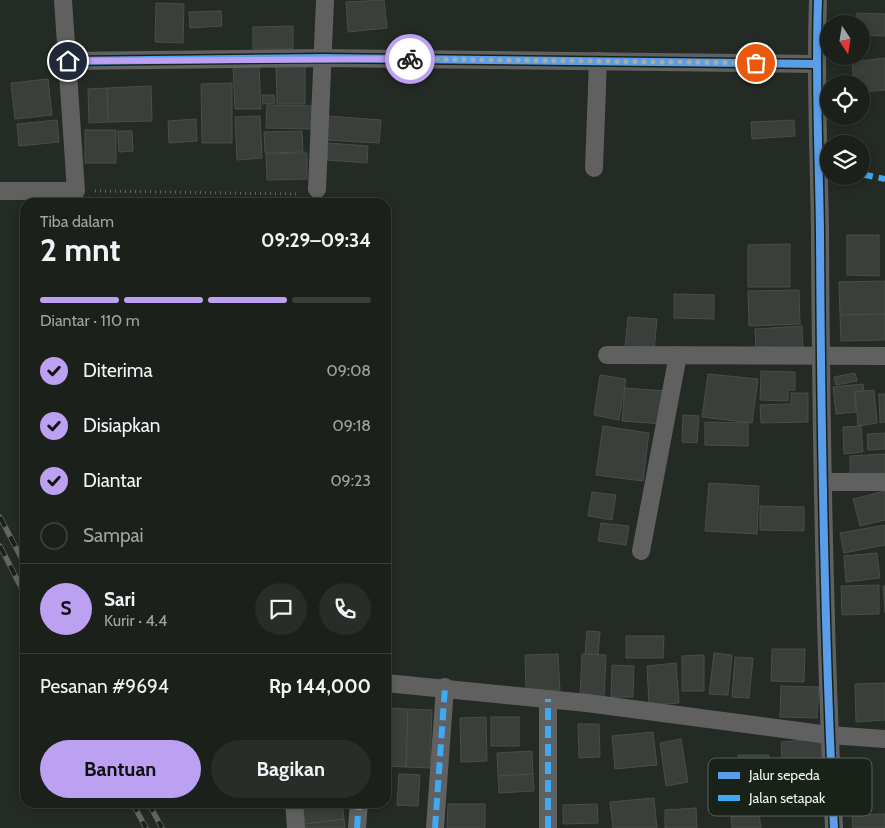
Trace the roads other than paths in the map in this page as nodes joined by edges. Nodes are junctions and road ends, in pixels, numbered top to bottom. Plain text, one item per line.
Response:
1 (63, 0) edge
2 (325, 0) edge
3 (818, 0) edge
4 (324, 58) junction
5 (68, 61) junction
6 (598, 61) junction
7 (816, 64) junction
8 (594, 168) dead end
9 (317, 189) road end
10 (0, 191) edge
11 (607, 355) dead end
12 (678, 355) junction
13 (820, 356) junction
14 (885, 356) edge
15 (824, 482) junction
16 (885, 482) edge
17 (641, 552) dead end
18 (391, 682) edge
19 (445, 687) junction
20 (548, 699) junction
21 (830, 735) junction
22 (885, 739) edge
23 (831, 758) edge
24 (294, 808) edge
25 (359, 808) edge
26 (296, 828) edge
27 (357, 828) edge
28 (435, 828) edge
29 (548, 828) edge

1 - 5 street
2 - 4 street
3 - 7 street
4 - 5 street
4 - 6 street
4 - 9 street
5 - 10 street
6 - 7 street
6 - 8 street
7 - 13 street
11 - 12 street
12 - 13 street
12 - 17 street
13 - 14 street
13 - 15 street
15 - 16 street
15 - 21 street
18 - 19 street
19 - 20 street
19 - 28 street
20 - 21 street
20 - 29 street
21 - 22 street
21 - 23 street
24 - 26 street
25 - 27 street

